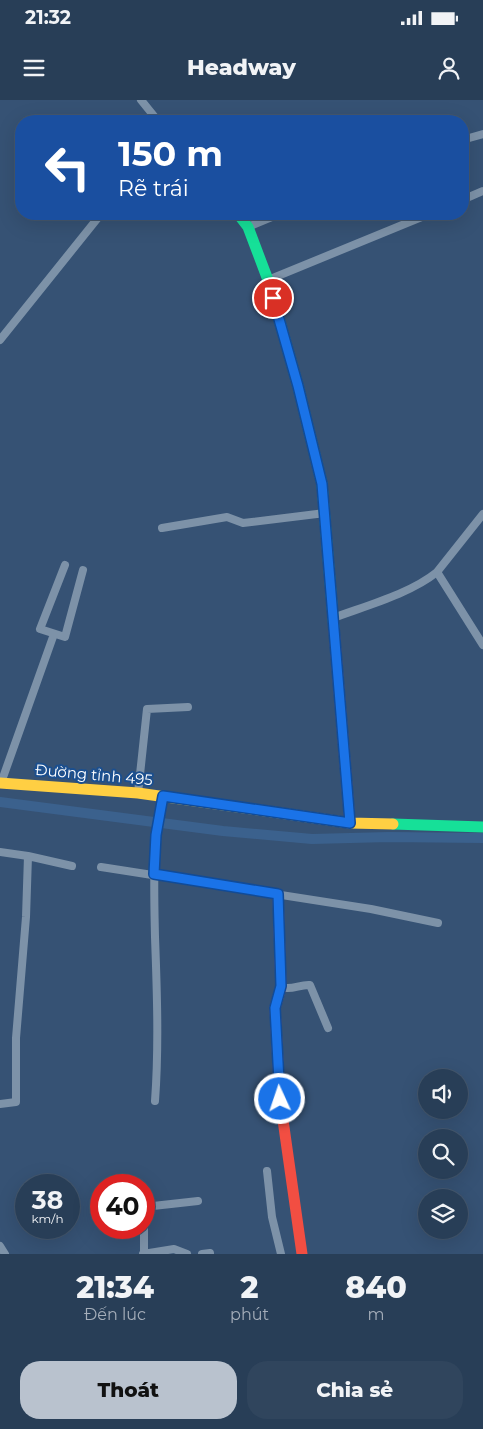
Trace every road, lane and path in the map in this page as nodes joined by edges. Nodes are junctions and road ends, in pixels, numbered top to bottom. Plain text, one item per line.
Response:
1 (141, 100) edge
2 (153, 115) edge
3 (483, 134) edge
4 (469, 138) edge
5 (483, 192) edge
6 (469, 197) edge
7 (96, 220) edge
8 (243, 220) edge
9 (265, 220) edge
10 (415, 220) edge
11 (248, 227) junction
12 (268, 280) junction
13 (0, 340) edge
14 (325, 513) junction
15 (483, 514) edge
16 (162, 528) dead end
17 (65, 565) dead end
18 (83, 570) dead end
19 (437, 572) junction
20 (333, 618) junction
21 (54, 634) junction
22 (483, 645) edge
23 (188, 708) dead end
24 (0, 783) edge
25 (138, 793) junction
26 (163, 796) junction
27 (350, 823) junction
28 (483, 827) edge
29 (0, 852) edge
30 (28, 856) junction
31 (72, 866) dead end
32 (101, 867) dead end
33 (154, 874) junction
34 (278, 894) junction
35 (438, 923) dead end
36 (281, 986) junction
37 (328, 1028) dead end
38 (155, 1101) dead end
39 (0, 1104) edge
40 (267, 1171) dead end
41 (198, 1201) dead end
42 (155, 1206) edge
43 (144, 1239) edge
44 (0, 1246) edge
45 (5, 1254) edge
46 (144, 1254) edge
47 (187, 1254) edge
48 (281, 1254) edge
49 (302, 1254) edge

1 - 2 street
3 - 4 street
5 - 6 street
7 - 13 street
8 - 11 street
9 - 11 street
10 - 12 street
11 - 12 street
12 - 14 street
14 - 16 street
14 - 20 street
15 - 19 street
17 - 21 street
18 - 21 street
19 - 20 street
19 - 22 street
20 - 27 street
21 - 24 street
23 - 25 street
24 - 25 street, Đường tỉnh 495
25 - 26 street, Đường tỉnh 495
26 - 27 street, Đường tỉnh 495
26 - 33 street
27 - 28 street, Đường tỉnh 495
29 - 30 street
30 - 31 street
30 - 39 street
32 - 33 street
33 - 34 street
33 - 38 street
34 - 35 street
34 - 36 street
36 - 37 street
36 - 49 street
40 - 48 street
41 - 42 street
43 - 46 street
44 - 45 street
46 - 47 street

